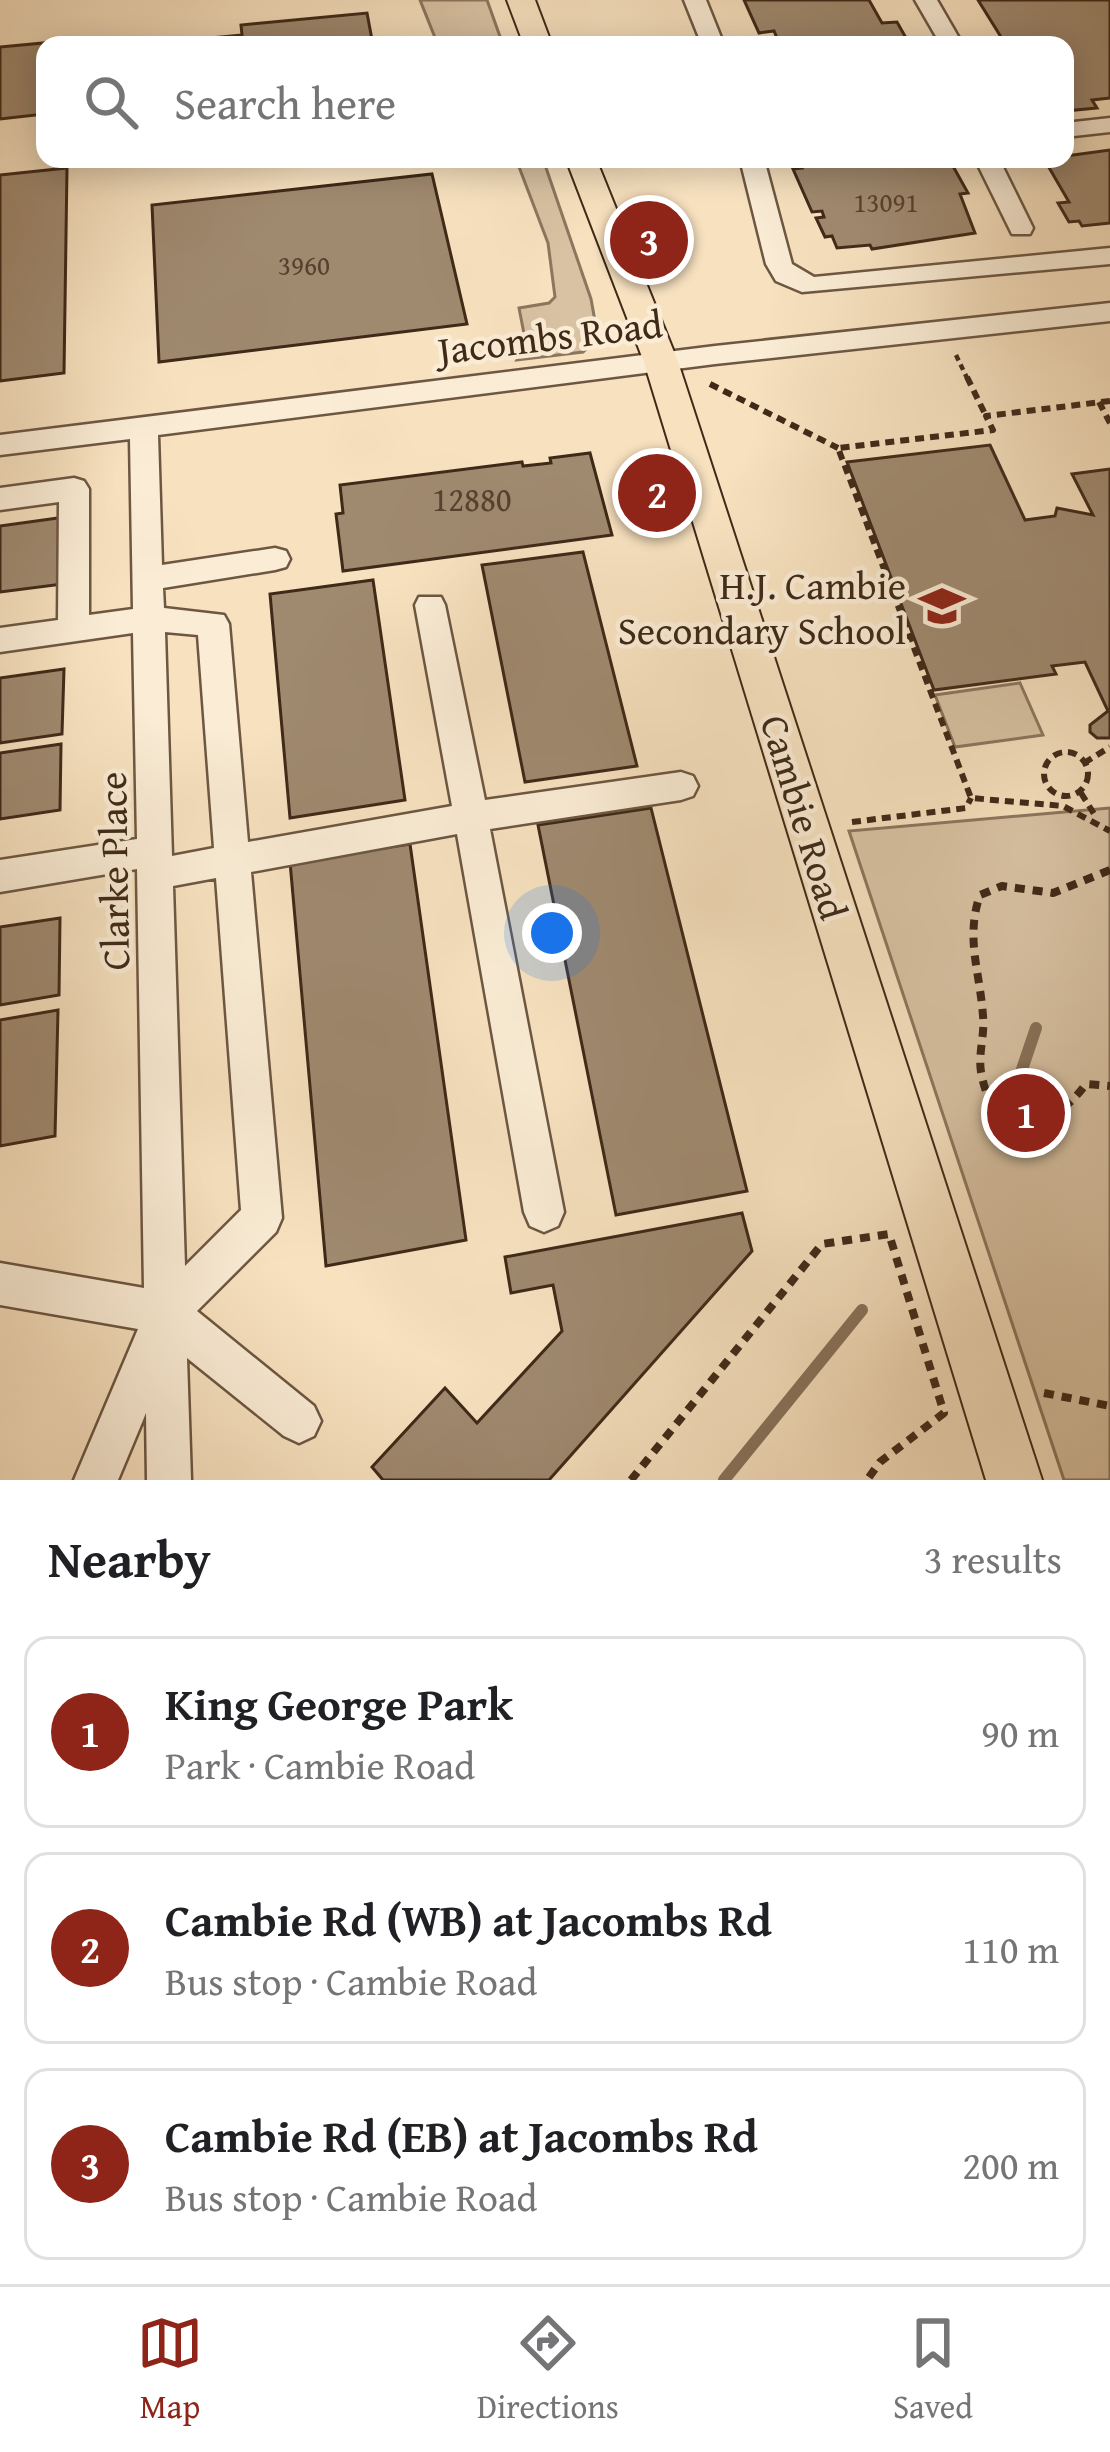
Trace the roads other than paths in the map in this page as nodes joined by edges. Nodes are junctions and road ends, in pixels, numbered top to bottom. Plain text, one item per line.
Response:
1 (521, 0) edge
2 (695, 0) edge
3 (926, 0) edge
4 (535, 36) edge
5 (709, 36) edge
6 (947, 36) edge
7 (1110, 125) edge
8 (1074, 129) edge
9 (585, 168) edge
10 (754, 168) edge
11 (992, 168) edge
12 (1022, 228) dead end
13 (1110, 256) edge
14 (1110, 312) edge
15 (661, 362) junction
16 (144, 427) junction
17 (0, 445) edge
18 (0, 499) edge
19 (275, 559) dead end
20 (147, 579) junction
21 (430, 605) dead end
22 (149, 620) junction
23 (73, 630) junction
24 (0, 640) edge
25 (681, 786) dead end
26 (471, 817) junction
27 (233, 860) junction
28 (154, 863) junction
29 (0, 876) edge
30 (544, 1212) dead end
31 (0, 1284) edge
32 (166, 1313) junction
33 (299, 1421) dead end
34 (96, 1480) edge
35 (169, 1480) edge
36 (1014, 1480) edge

1 - 4 main road
2 - 5 street
3 - 6 street
7 - 8 street
9 - 15 main road, Cambie Road
10 - 13 street
11 - 12 street
14 - 15 street, Jacombs Road
15 - 16 street, Jacombs Road
15 - 36 main road, Cambie Road
16 - 17 street, Jacombs Road
16 - 20 street, Clarke Place
18 - 23 street
19 - 20 street
20 - 22 street, Clarke Place
21 - 26 street
22 - 23 street
22 - 27 street
22 - 28 street, Clarke Place
23 - 24 street
25 - 26 street
26 - 27 street
26 - 30 street
27 - 28 street
27 - 32 street
28 - 29 street
28 - 32 street, Clarke Place
31 - 32 street
32 - 33 street
32 - 34 street
32 - 35 street, Clarke Place

